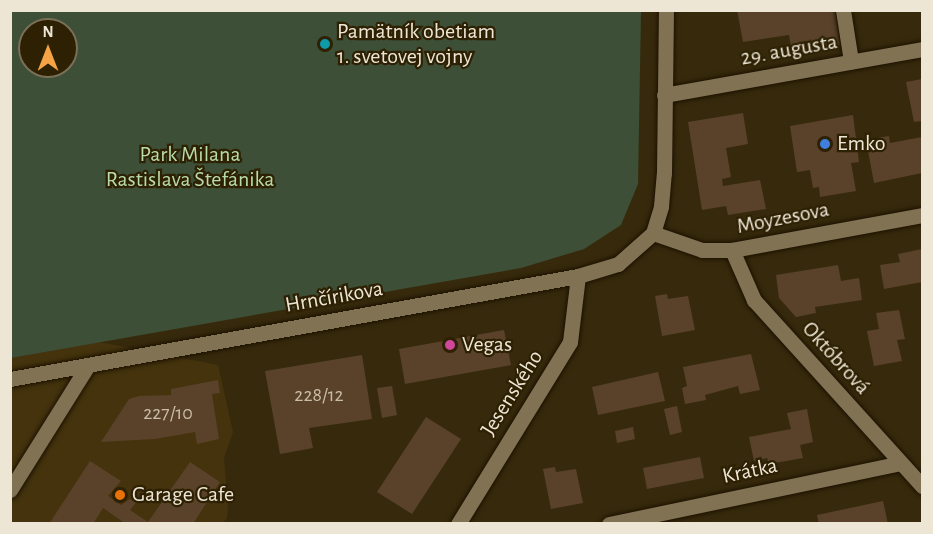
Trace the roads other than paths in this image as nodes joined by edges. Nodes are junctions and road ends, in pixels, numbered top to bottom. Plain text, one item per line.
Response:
1 (666, 10) edge
2 (843, 10) edge
3 (922, 49) edge
4 (851, 61) junction
5 (664, 95) junction
6 (922, 216) edge
7 (653, 234) junction
8 (732, 250) junction
9 (578, 276) junction
10 (88, 365) junction
11 (10, 379) edge
12 (900, 463) junction
13 (922, 486) edge
14 (10, 490) edge
15 (458, 524) edge
16 (609, 524) edge

1 - 5 street
2 - 4 street
3 - 4 street, 29. augusta
4 - 5 street, 29. augusta
5 - 7 street
6 - 8 street, Moyzesova
7 - 8 street, Moyzesova
7 - 9 street, Hrnčírikova
8 - 12 street, Októbrová
9 - 10 street, Hrnčírikova
9 - 15 street, Jesenského
10 - 11 street, Hrnčírikova
10 - 14 street
12 - 13 street, Októbrová
12 - 16 street, Krátka

